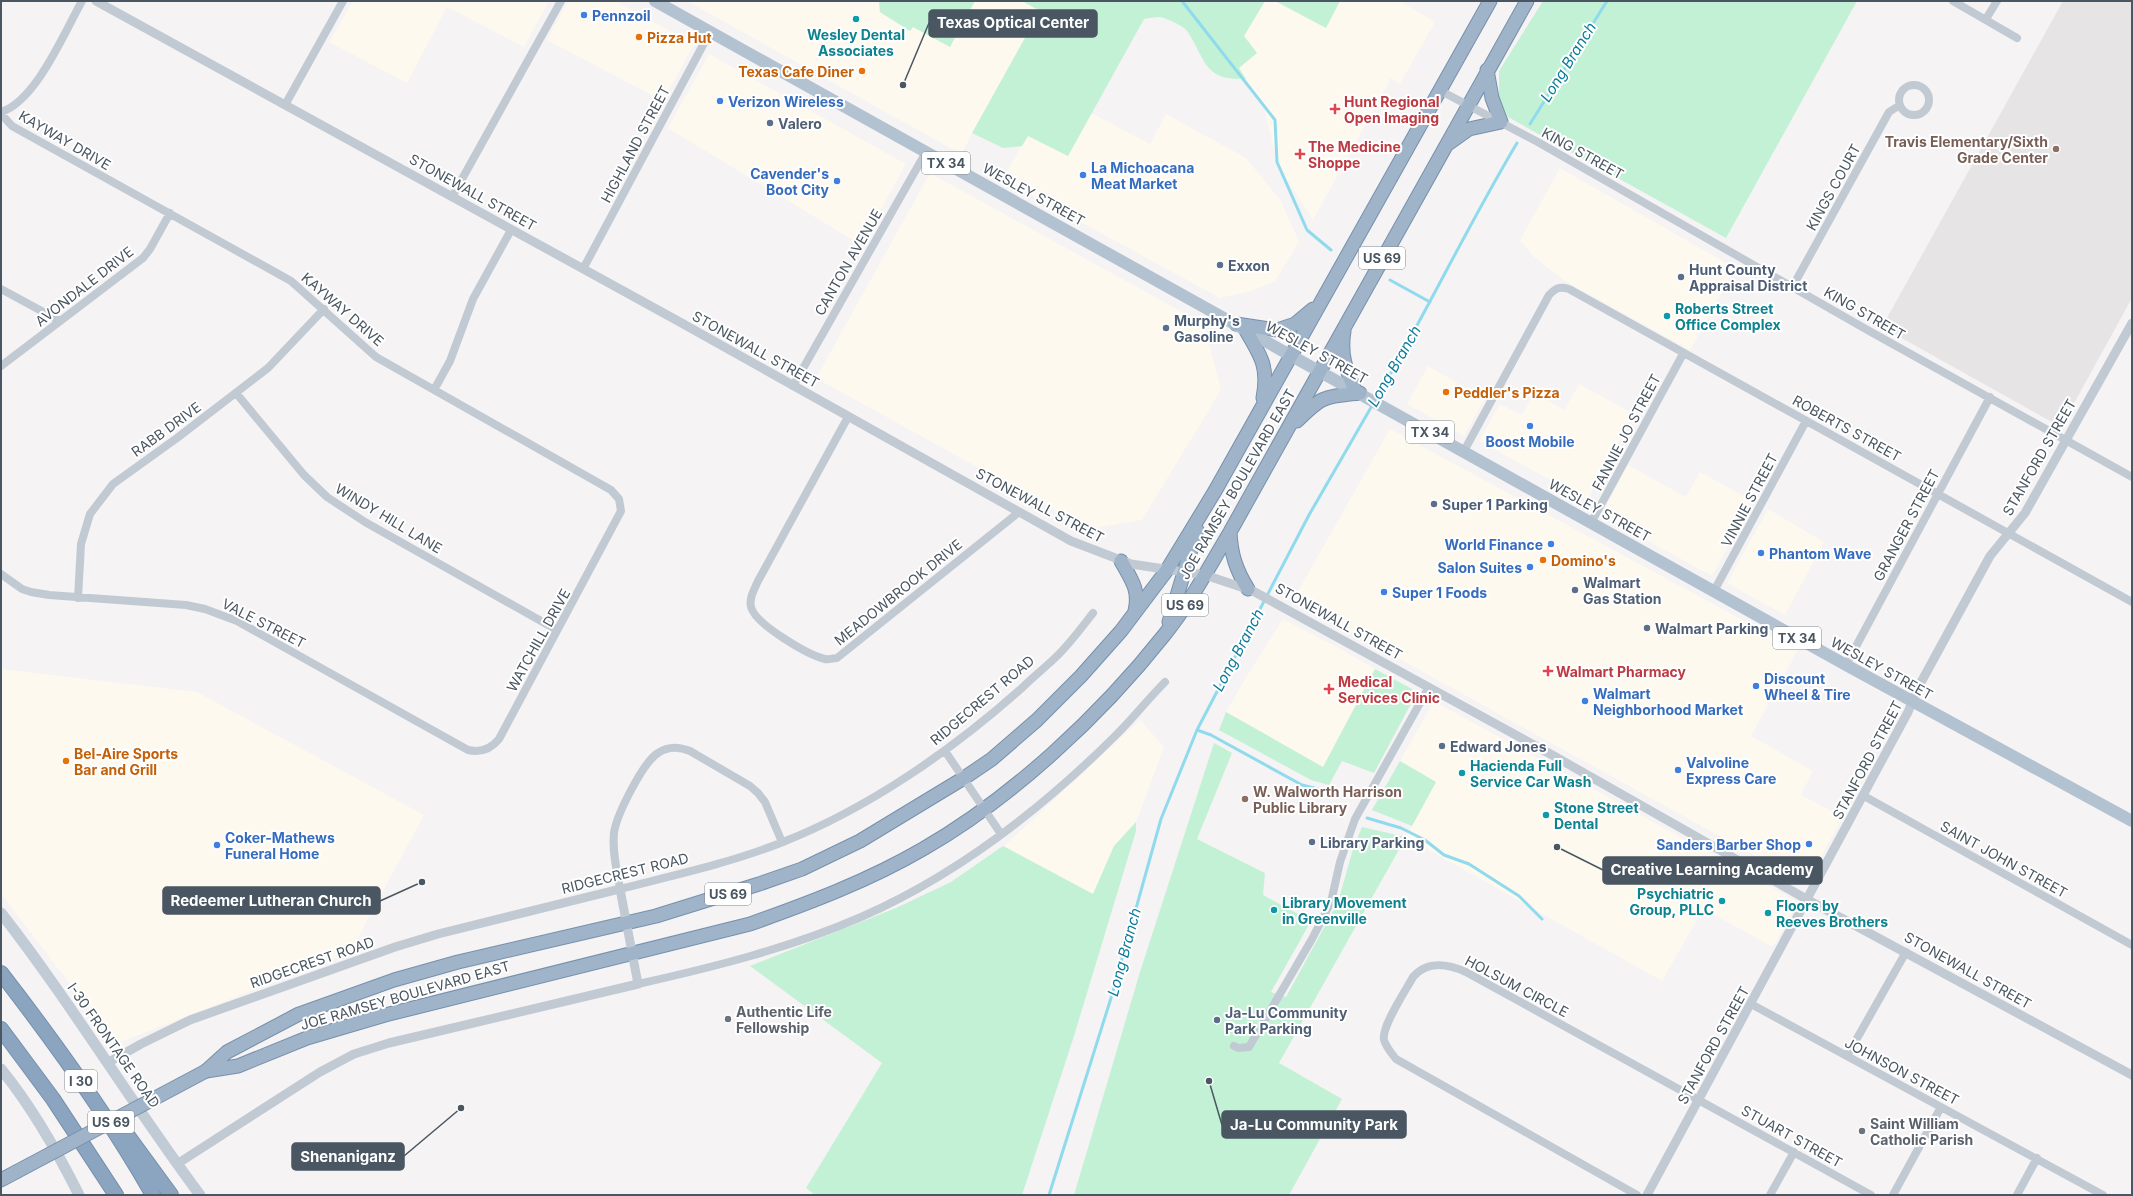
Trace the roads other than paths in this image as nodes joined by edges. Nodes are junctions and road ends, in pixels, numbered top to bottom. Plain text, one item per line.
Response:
1 (82, 1) edge
2 (96, 1) edge
3 (343, 1) edge
4 (561, 1) edge
5 (655, 1) edge
6 (1490, 1) edge
7 (1527, 1) edge
8 (1953, 1) edge
9 (1997, 1) edge
10 (1986, 19) junction
11 (710, 32) junction
12 (2017, 38) dead end
13 (1487, 70) junction
14 (1439, 90) junction
15 (1467, 104) junction
16 (286, 105) junction
17 (1900, 105) dead end
18 (1, 113) edge
19 (1501, 122) junction
20 (1444, 146) junction
21 (926, 152) junction
22 (452, 197) junction
23 (170, 213) junction
24 (511, 230) junction
25 (583, 269) junction
26 (1793, 286) junction
27 (1, 289) edge
28 (1318, 306) junction
29 (324, 309) junction
30 (60, 321) junction
31 (2132, 323) edge
32 (1346, 324) junction
33 (1241, 327) junction
34 (1683, 354) junction
35 (1291, 355) junction
36 (1, 366) edge
37 (1319, 371) junction
38 (793, 386) junction
39 (434, 390) junction
40 (236, 393) junction
41 (1359, 393) junction
42 (1990, 397) junction
43 (1260, 410) junction
44 (848, 417) junction
45 (1806, 421) junction
46 (1286, 432) junction
47 (2065, 441) junction
48 (1464, 451) junction
49 (2132, 477) edge
50 (1938, 493) junction
51 (1019, 512) junction
52 (1200, 516) junction
53 (1591, 523) junction
54 (613, 528) joint
55 (1230, 532) junction
56 (2009, 534) junction
57 (1121, 561) junction
58 (1167, 570) junction
59 (1185, 572) junction
60 (1, 574) edge
61 (1205, 574) junction
62 (1251, 590) junction
63 (1714, 591) junction
64 (78, 598) junction
65 (2132, 602) edge
66 (1093, 613) dead end
67 (1134, 614) junction
68 (557, 630) junction
69 (1164, 634) junction
70 (1846, 665) junction
71 (1165, 682) dead end
72 (1430, 687) junction
73 (1913, 701) junction
74 (945, 751) junction
75 (475, 752) joint
76 (964, 778) junction
77 (1864, 796) junction
78 (984, 809) junction
79 (2132, 822) edge
80 (1000, 834) junction
81 (782, 842) junction
82 (620, 889) junction
83 (1808, 900) junction
84 (1, 914) edge
85 (626, 922) junction
86 (2132, 945) edge
87 (632, 952) junction
88 (1906, 952) junction
89 (1, 973) edge
90 (638, 984) junction
91 (1752, 1004) junction
92 (1, 1029) edge
93 (1234, 1046) dead end
94 (1847, 1056) junction
95 (109, 1062) junction
96 (1, 1069) edge
97 (206, 1071) junction
98 (2132, 1075) edge
99 (79, 1078) junction
100 (1700, 1099) junction
101 (1941, 1107) junction
102 (1794, 1152) junction
103 (2037, 1158) junction
104 (177, 1164) junction
105 (71, 1179) junction
106 (1, 1180) edge
107 (70, 1195) edge
108 (79, 1195) edge
109 (116, 1195) edge
110 (152, 1195) edge
111 (171, 1195) edge
112 (200, 1195) edge
113 (1637, 1195) edge
114 (1647, 1195) edge
115 (1770, 1195) edge
116 (1871, 1195) edge
117 (1893, 1195) edge
118 (2017, 1195) edge
119 (2103, 1195) edge

1 - 18 street
2 - 16 street, STONEWALL STREET
3 - 16 street
4 - 22 street
5 - 11 main road, WESLEY STREET / TX 34
6 - 14 highway, JOE RAMSEY BOULEVARD EAST / US 69
7 - 13 highway, JOE RAMSEY BOULEVARD EAST / US 69
8 - 10 street
9 - 10 street
10 - 12 street
11 - 21 main road, WESLEY STREET / TX 34
11 - 25 street, HIGHLAND STREET
13 - 15 highway, JOE RAMSEY BOULEVARD EAST / US 69
13 - 19 highway
14 - 15 street, KING STREET
14 - 28 highway, JOE RAMSEY BOULEVARD EAST / US 69
15 - 19 street, KING STREET
15 - 20 highway, JOE RAMSEY BOULEVARD EAST / US 69
16 - 22 street, STONEWALL STREET
17 - 26 street, KINGS COURT
18 - 23 street, KAYWAY DRIVE
19 - 20 highway
19 - 26 street, KING STREET
20 - 32 highway, JOE RAMSEY BOULEVARD EAST / US 69
21 - 33 main road, WESLEY STREET / TX 34
21 - 38 street, CANTON AVENUE
22 - 24 street, STONEWALL STREET
23 - 29 street, KAYWAY DRIVE
23 - 30 street, AVONDALE DRIVE
24 - 25 street, STONEWALL STREET
24 - 39 street
25 - 38 street, STONEWALL STREET
26 - 42 street, KING STREET
27 - 30 street
28 - 33 highway
28 - 35 highway, JOE RAMSEY BOULEVARD EAST / US 69
29 - 39 street, KAYWAY DRIVE
29 - 40 street, RABB DRIVE
30 - 36 street, AVONDALE DRIVE
31 - 47 street, STANFORD STREET
32 - 37 highway, JOE RAMSEY BOULEVARD EAST / US 69
32 - 41 highway
33 - 35 main road, WESLEY STREET / TX 34
33 - 43 highway
34 - 45 street, ROBERTS STREET
34 - 48 street, ROBERTS STREET
34 - 53 street, FANNIE JO STREET
35 - 37 main road, WESLEY STREET / TX 34
35 - 43 highway, JOE RAMSEY BOULEVARD EAST / US 69
37 - 41 main road, WESLEY STREET / TX 34
37 - 46 highway, JOE RAMSEY BOULEVARD EAST / US 69
38 - 44 street, STONEWALL STREET
39 - 54 street, KAYWAY DRIVE
40 - 64 street, RABB DRIVE
40 - 68 street, WINDY HILL LANE
41 - 46 highway
41 - 48 main road, WESLEY STREET / TX 34
42 - 47 street, KING STREET
42 - 50 street, GRANGER STREET
43 - 52 highway, JOE RAMSEY BOULEVARD EAST / US 69
44 - 51 street, STONEWALL STREET
44 - 51 street, MEADOWBROOK DRIVE
45 - 50 street, ROBERTS STREET
45 - 63 street, VINNIE STREET
46 - 55 highway, JOE RAMSEY BOULEVARD EAST / US 69
47 - 49 street, KING STREET
47 - 56 street, STANFORD STREET
48 - 53 main road, WESLEY STREET / TX 34
50 - 56 street, ROBERTS STREET
50 - 70 street, GRANGER STREET
51 - 57 street, STONEWALL STREET
52 - 58 highway, JOE RAMSEY BOULEVARD EAST / US 69
52 - 59 highway
53 - 63 main road, WESLEY STREET / TX 34
54 - 68 street, WATCHILL DRIVE
55 - 61 highway, JOE RAMSEY BOULEVARD EAST / US 69
55 - 62 highway
56 - 65 street, ROBERTS STREET
56 - 73 street, STANFORD STREET
57 - 58 street, STONEWALL STREET
57 - 67 highway
58 - 59 street, STONEWALL STREET
58 - 67 highway, JOE RAMSEY BOULEVARD EAST / US 69
59 - 61 street, STONEWALL STREET
59 - 69 highway
60 - 64 street, VALE STREET
61 - 62 street, STONEWALL STREET
61 - 69 highway, JOE RAMSEY BOULEVARD EAST / US 69
62 - 72 street, STONEWALL STREET
63 - 70 main road, WESLEY STREET / TX 34
64 - 75 street, VALE STREET
66 - 74 street, RIDGECREST ROAD
67 - 76 highway, JOE RAMSEY BOULEVARD EAST / US 69
68 - 75 street, WATCHILL DRIVE
69 - 78 highway, JOE RAMSEY BOULEVARD EAST / US 69
70 - 73 main road, WESLEY STREET / TX 34
71 - 80 street
72 - 83 street, STONEWALL STREET
72 - 93 street
73 - 77 street, STANFORD STREET
73 - 79 main road, WESLEY STREET / TX 34
74 - 76 street
74 - 81 street, RIDGECREST ROAD
76 - 78 street
76 - 85 highway, JOE RAMSEY BOULEVARD EAST / US 69
77 - 83 street, STANFORD STREET
77 - 86 street, SAINT JOHN STREET
78 - 80 street
78 - 87 highway, JOE RAMSEY BOULEVARD EAST / US 69
80 - 90 street
81 - 82 street, RIDGECREST ROAD
81 - 82 street
82 - 85 street
82 - 95 street, RIDGECREST ROAD
83 - 88 street, STONEWALL STREET
83 - 91 street, STANFORD STREET
84 - 95 main road, I-30 FRONTAGE ROAD
85 - 87 street
85 - 97 highway, JOE RAMSEY BOULEVARD EAST / US 69
87 - 90 street
87 - 97 highway, JOE RAMSEY BOULEVARD EAST / US 69
88 - 94 street
88 - 98 street, STONEWALL STREET
89 - 99 highway, I 30
90 - 104 street
91 - 94 street, JOHNSON STREET
91 - 100 street, STANFORD STREET
92 - 109 highway, I 30
94 - 101 street, JOHNSON STREET
95 - 104 main road, I-30 FRONTAGE ROAD
96 - 105 main road
97 - 106 highway, US 69, bridge
99 - 110 highway, I 30
99 - 111 highway
100 - 102 street, STUART STREET
100 - 113 street, HOLSUM CIRCLE
100 - 114 street, STANFORD STREET
101 - 103 street, JOHNSON STREET
101 - 117 street
102 - 115 street
102 - 116 street, STUART STREET
103 - 118 street
103 - 119 street, JOHNSON STREET
104 - 112 main road, I-30 FRONTAGE ROAD
105 - 107 main road
105 - 108 main road

